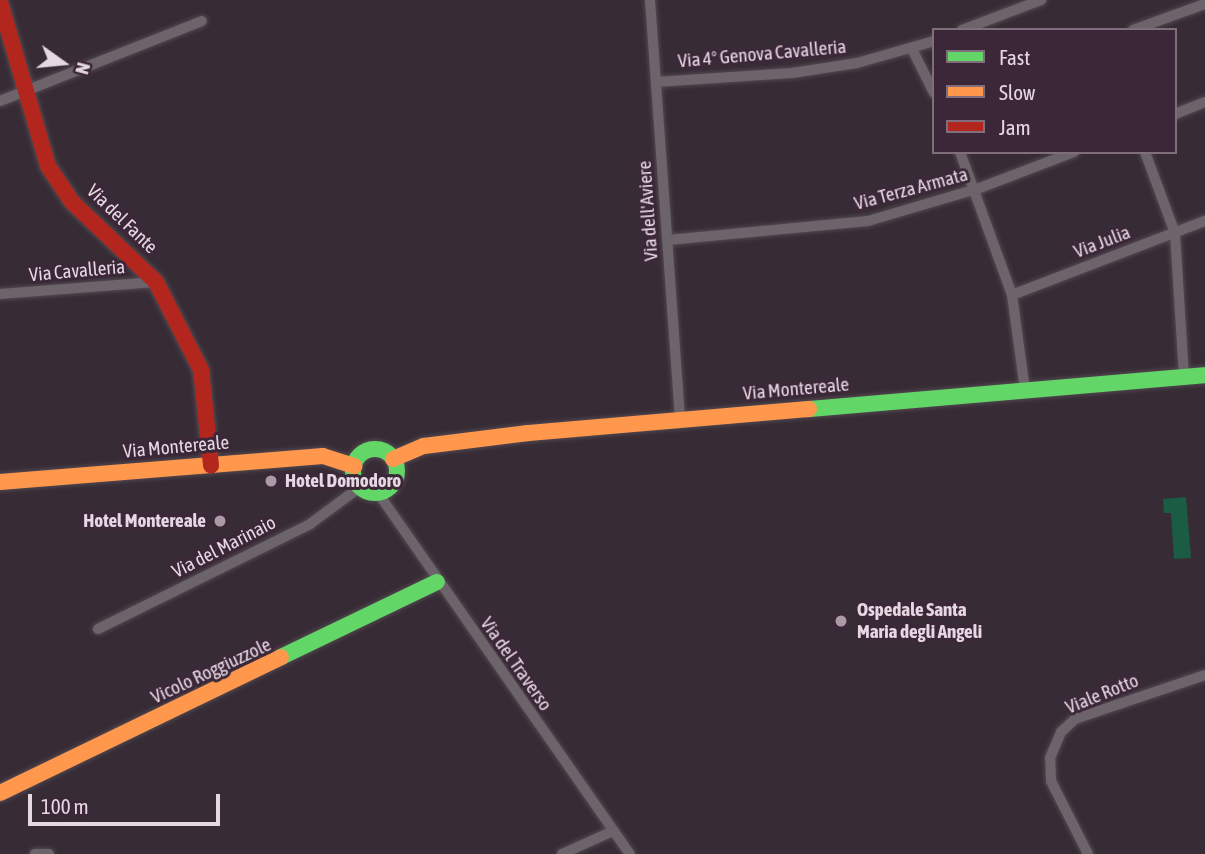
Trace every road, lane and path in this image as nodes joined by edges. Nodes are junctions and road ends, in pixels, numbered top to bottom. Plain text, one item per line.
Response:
1 (650, 0) edge
2 (1041, 0) edge
3 (0, 2) edge
4 (1205, 4) edge
5 (202, 21) dead end
6 (967, 28) edge
7 (1139, 28) edge
8 (5, 38) edge
9 (932, 42) edge
10 (912, 49) junction
11 (656, 82) junction
12 (932, 89) edge
13 (29, 91) junction
14 (0, 101) edge
15 (1205, 103) edge
16 (1177, 113) edge
17 (961, 154) edge
18 (1069, 154) edge
19 (1145, 154) edge
20 (977, 189) junction
21 (1205, 221) edge
22 (1175, 233) junction
23 (668, 240) junction
24 (156, 282) junction
25 (0, 294) edge
26 (1012, 295) junction
27 (1205, 374) edge
28 (1184, 376) junction
29 (1026, 390) junction
30 (680, 420) junction
31 (393, 459) junction
32 (211, 466) junction
33 (354, 466) junction
34 (0, 482) edge
35 (360, 487) junction
36 (378, 493) junction
37 (436, 582) junction
38 (98, 629) dead end
39 (1205, 675) edge
40 (0, 793) edge
41 (613, 831) junction
42 (35, 854) edge
43 (49, 854) edge
44 (562, 854) edge
45 (629, 854) edge
46 (1088, 854) edge

1 - 11 street, Via dell'Aviere
2 - 6 street
3 - 8 main road, Via del Fante
4 - 7 street
5 - 13 street
8 - 13 main road, Via del Fante
9 - 10 street, Via 4° Genova Cavalleria
10 - 11 street, Via 4° Genova Cavalleria
10 - 12 street
11 - 23 street, Via dell'Aviere
13 - 14 street
13 - 24 main road, Via del Fante
15 - 16 street
17 - 20 street
18 - 20 street, Via Terza Armata
19 - 22 street
20 - 23 street, Via Terza Armata
20 - 26 street
21 - 22 street, Via Julia
22 - 26 street, Via Julia
22 - 28 street
23 - 30 street, Via dell'Aviere
24 - 25 street, Via Cavalleria
24 - 32 main road, Via del Fante
26 - 29 street
27 - 28 main road, Via Montereale
28 - 29 main road, Via Montereale
29 - 30 main road, Via Montereale
30 - 31 main road, Via Montereale
31 - 33 main road
31 - 36 main road
32 - 33 main road, Via Montereale
32 - 34 main road, Via Montereale
33 - 35 main road
35 - 36 main road
35 - 38 street, Via del Marinaio
36 - 37 street, Via del Traverso
37 - 40 main road, Vicolo Roggiuzzole
37 - 41 street, Via del Traverso
39 - 46 street, Viale Rotto
41 - 44 street
41 - 45 street, Via del Traverso
42 - 43 street

